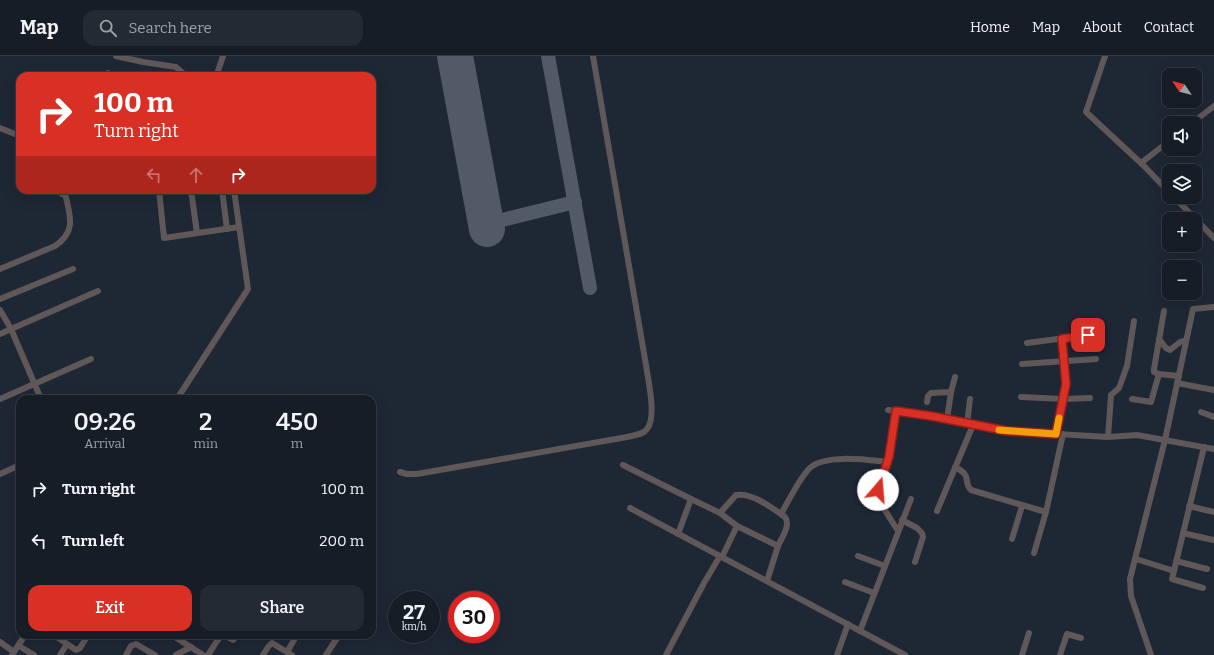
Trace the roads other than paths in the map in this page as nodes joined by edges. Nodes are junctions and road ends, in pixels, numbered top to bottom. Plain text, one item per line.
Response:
1 (116, 56) edge
2 (223, 56) edge
3 (592, 56) edge
4 (1105, 56) edge
5 (126, 58) edge
6 (182, 72) edge
7 (218, 72) edge
8 (1214, 106) edge
9 (1201, 116) edge
10 (0, 128) edge
11 (16, 134) edge
12 (1162, 146) edge
13 (1141, 163) junction
14 (1162, 185) edge
15 (67, 194) edge
16 (159, 194) edge
17 (192, 194) edge
18 (223, 194) edge
19 (235, 194) edge
20 (1181, 204) edge
21 (239, 227) junction
22 (227, 229) junction
23 (197, 233) junction
24 (1214, 238) edge
25 (0, 269) edge
26 (73, 269) dead end
27 (98, 291) dead end
28 (0, 299) edge
29 (1214, 307) edge
30 (0, 310) edge
31 (1164, 311) dead end
32 (1134, 321) dead end
33 (11, 329) junction
34 (0, 334) edge
35 (1088, 335) dead end
36 (1062, 339) junction
37 (1159, 339) junction
38 (1186, 340) junction
39 (1027, 343) dead end
40 (91, 359) dead end
41 (1096, 359) dead end
42 (1064, 362) junction
43 (1022, 364) dead end
44 (1159, 374) junction
45 (1179, 376) junction
46 (955, 377) dead end
47 (1177, 383) junction
48 (35, 384) junction
49 (1214, 390) edge
50 (951, 392) junction
51 (39, 395) edge
52 (180, 395) edge
53 (1021, 397) dead end
54 (1090, 398) dead end
55 (0, 399) edge
56 (970, 399) dead end
57 (1063, 400) junction
58 (1132, 400) dead end
59 (927, 402) dead end
60 (888, 410) dead end
61 (896, 411) junction
62 (1201, 412) dead end
63 (1214, 417) edge
64 (947, 419) junction
65 (970, 424) junction
66 (1056, 434) junction
67 (1063, 434) junction
68 (1108, 437) junction
69 (1165, 440) junction
70 (1204, 447) junction
71 (1214, 449) edge
72 (888, 462) junction
73 (623, 465) dead end
74 (16, 467) edge
75 (955, 467) junction
76 (400, 472) dead end
77 (0, 474) edge
78 (911, 498) dead end
79 (691, 499) junction
80 (1022, 506) junction
81 (1190, 506) junction
82 (630, 508) dead end
83 (937, 511) dead end
84 (1046, 512) junction
85 (1214, 512) edge
86 (720, 513) junction
87 (781, 514) junction
88 (902, 520) junction
89 (737, 526) junction
90 (898, 531) junction
91 (1183, 533) junction
92 (678, 534) junction
93 (1012, 539) dead end
94 (1213, 540) dead end
95 (778, 546) junction
96 (1034, 553) dead end
97 (858, 556) dead end
98 (721, 557) junction
99 (1136, 559) junction
100 (1176, 560) junction
101 (915, 562) dead end
102 (885, 566) junction
103 (1207, 569) dead end
104 (1174, 570) junction
105 (767, 581) junction
106 (845, 582) dead end
107 (1203, 588) dead end
108 (874, 593) junction
109 (848, 624) junction
110 (860, 631) junction
111 (1029, 633) dead end
112 (1081, 638) dead end
113 (23, 639) edge
114 (60, 639) edge
115 (85, 639) edge
116 (178, 639) edge
117 (219, 639) edge
118 (295, 639) edge
119 (336, 639) edge
120 (0, 642) edge
121 (67, 644) junction
122 (19, 646) junction
123 (191, 647) junction
124 (13, 653) edge
125 (289, 653) edge
126 (34, 655) edge
127 (60, 655) edge
128 (126, 655) edge
129 (155, 655) edge
130 (176, 655) edge
131 (203, 655) edge
132 (208, 655) edge
133 (263, 655) edge
134 (326, 655) edge
135 (666, 655) edge
136 (837, 655) edge
137 (905, 655) edge
138 (1022, 655) edge
139 (1060, 655) edge
140 (1151, 655) edge

1 - 5 street
2 - 7 street
3 - 76 street
4 - 13 street
5 - 6 street
8 - 9 street
10 - 11 street
12 - 13 street
13 - 14 street
15 - 25 street
16 - 23 street
17 - 23 street
18 - 22 street
19 - 21 street
20 - 24 street
21 - 22 street
21 - 52 street
22 - 23 street
26 - 28 street
27 - 33 street
29 - 38 street
30 - 33 street
31 - 37 street
32 - 68 street
33 - 34 street
33 - 48 street
35 - 36 street
36 - 39 street
36 - 42 street
37 - 38 street
37 - 44 street
38 - 45 street
40 - 48 street
41 - 42 street
42 - 43 street
42 - 57 street
44 - 45 street
44 - 58 street
45 - 47 street
46 - 50 street
47 - 49 street
47 - 69 street
48 - 51 street
48 - 55 street
50 - 59 street
50 - 64 street
53 - 57 street
54 - 57 street
56 - 65 street
57 - 66 street
60 - 61 street
61 - 64 street
61 - 72 street
62 - 63 street
64 - 65 street
65 - 66 street
65 - 75 street
66 - 67 street
67 - 68 street
67 - 84 street
68 - 69 street
69 - 70 street
69 - 99 street
70 - 71 street
70 - 81 street
72 - 87 street
72 - 90 street
73 - 79 street
74 - 77 street
75 - 80 street
75 - 83 street
78 - 88 street
79 - 86 street
79 - 92 street
80 - 84 street
80 - 93 street
81 - 85 street
81 - 91 street
82 - 92 street
84 - 96 street
86 - 87 street
86 - 89 street
87 - 95 street
88 - 90 street
88 - 101 street
89 - 95 street
89 - 98 street
90 - 102 street
91 - 94 street
91 - 100 street
92 - 98 street
95 - 105 street
97 - 102 street
98 - 105 street
98 - 135 street
99 - 104 street
99 - 140 street
100 - 103 street
100 - 104 street
102 - 108 street
104 - 107 street
105 - 109 street
106 - 108 street
108 - 110 street
109 - 110 street
109 - 136 street
110 - 137 street
111 - 138 street
112 - 139 street
113 - 122 street
114 - 121 street
115 - 121 street
116 - 123 street
117 - 132 street
118 - 125 street
119 - 134 street
120 - 124 street
121 - 127 street
122 - 124 street
122 - 126 street
123 - 130 street
123 - 131 street
125 - 133 street
128 - 129 street

